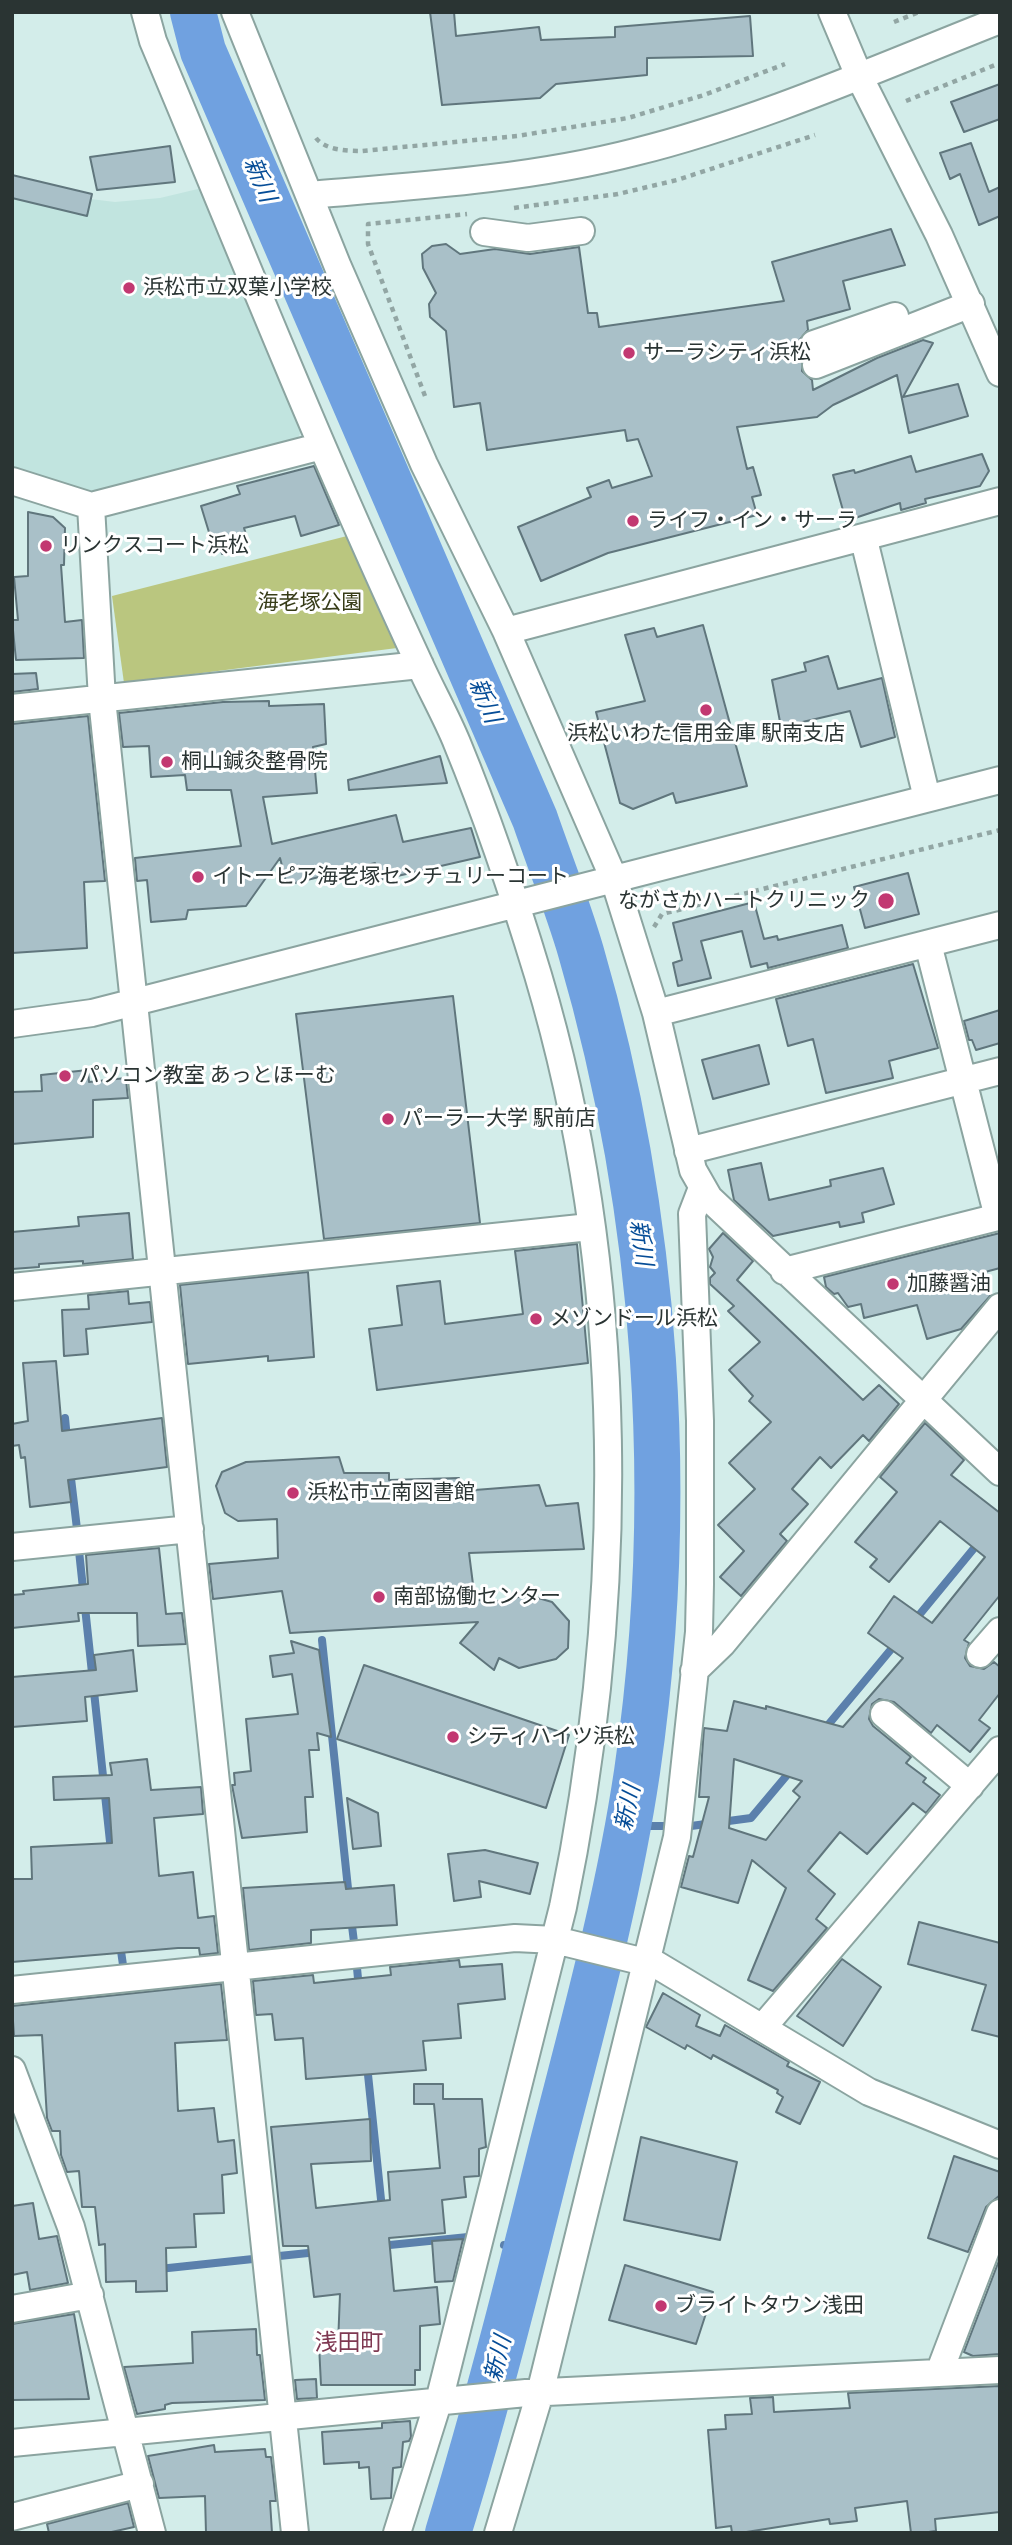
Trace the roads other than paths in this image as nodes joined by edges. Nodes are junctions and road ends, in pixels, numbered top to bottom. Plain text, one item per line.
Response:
1 (145, 12) edge
2 (235, 12) edge
3 (832, 12) edge
4 (1000, 20) edge
5 (859, 76) junction
6 (309, 195) junction
7 (484, 232) dead end
8 (581, 232) dead end
9 (968, 298) junction
10 (815, 354) dead end
11 (1000, 373) edge
12 (322, 446) junction
13 (12, 481) edge
14 (1000, 502) edge
15 (91, 506) junction
16 (864, 540) junction
17 (506, 631) junction
18 (419, 664) junction
19 (102, 699) junction
20 (12, 708) edge
21 (1000, 780) edge
22 (927, 798) junction
23 (604, 881) junction
24 (520, 903) junction
25 (1000, 925) edge
26 (928, 944) junction
27 (136, 1002) junction
28 (656, 1013) junction
29 (12, 1024) edge
30 (1000, 1071) edge
31 (962, 1081) junction
32 (688, 1151) junction
33 (702, 1188) junction
34 (999, 1217) edge
35 (590, 1227) junction
36 (784, 1270) junction
37 (163, 1271) junction
38 (12, 1287) edge
39 (1000, 1307) edge
40 (924, 1398) junction
41 (1000, 1472) edge
42 (190, 1528) junction
43 (12, 1547) edge
44 (1000, 1631) edge
45 (981, 1654) dead end
46 (694, 1671) junction
47 (884, 1714) dead end
48 (1000, 1750) edge
49 (970, 1786) junction
50 (559, 1941) junction
51 (643, 1961) junction
52 (236, 1967) junction
53 (12, 1990) edge
54 (763, 2027) junction
55 (12, 2070) edge
56 (1000, 2145) edge
57 (1000, 2213) edge
58 (90, 2295) junction
59 (12, 2309) edge
60 (1000, 2370) edge
61 (939, 2373) junction
62 (533, 2393) junction
63 (444, 2401) junction
64 (283, 2416) junction
65 (127, 2432) junction
66 (12, 2443) edge
67 (140, 2484) junction
68 (12, 2517) edge
69 (152, 2533) edge
70 (295, 2533) edge
71 (397, 2533) edge
72 (498, 2533) edge

1 - 12 street
2 - 6 street
3 - 5 street
4 - 5 street
5 - 6 street
5 - 9 street
6 - 17 street
7 - 8 street
9 - 10 street
9 - 11 street
12 - 15 street
12 - 18 street
13 - 15 street
14 - 16 street
15 - 19 street
16 - 17 street
16 - 22 street
17 - 23 street
18 - 19 street
18 - 24 street
19 - 20 street
19 - 27 street
21 - 22 street
22 - 23 street
23 - 24 street
23 - 28 street
24 - 27 street
24 - 35 street
25 - 26 street
26 - 28 street
26 - 31 street
27 - 29 street
27 - 37 street
28 - 32 street
30 - 31 street
31 - 32 street
31 - 34 street
32 - 33 street
33 - 36 street
33 - 46 street
34 - 36 street
35 - 37 street
35 - 50 street
36 - 40 street
37 - 38 street
37 - 42 street
39 - 40 street
40 - 41 street
40 - 46 street
42 - 43 street
42 - 52 street
44 - 45 street
46 - 51 street
47 - 49 street
48 - 49 street
49 - 54 street
50 - 51 street
50 - 52 street
50 - 63 street
51 - 54 street
51 - 62 street
52 - 53 street
52 - 64 street
54 - 56 street
55 - 58 street
57 - 61 street
58 - 59 street
58 - 65 street
60 - 61 street
61 - 62 street
62 - 63 street
62 - 72 street
63 - 64 street
63 - 71 street
64 - 65 street
64 - 70 street
65 - 66 street
65 - 67 street
67 - 68 street
67 - 69 street

